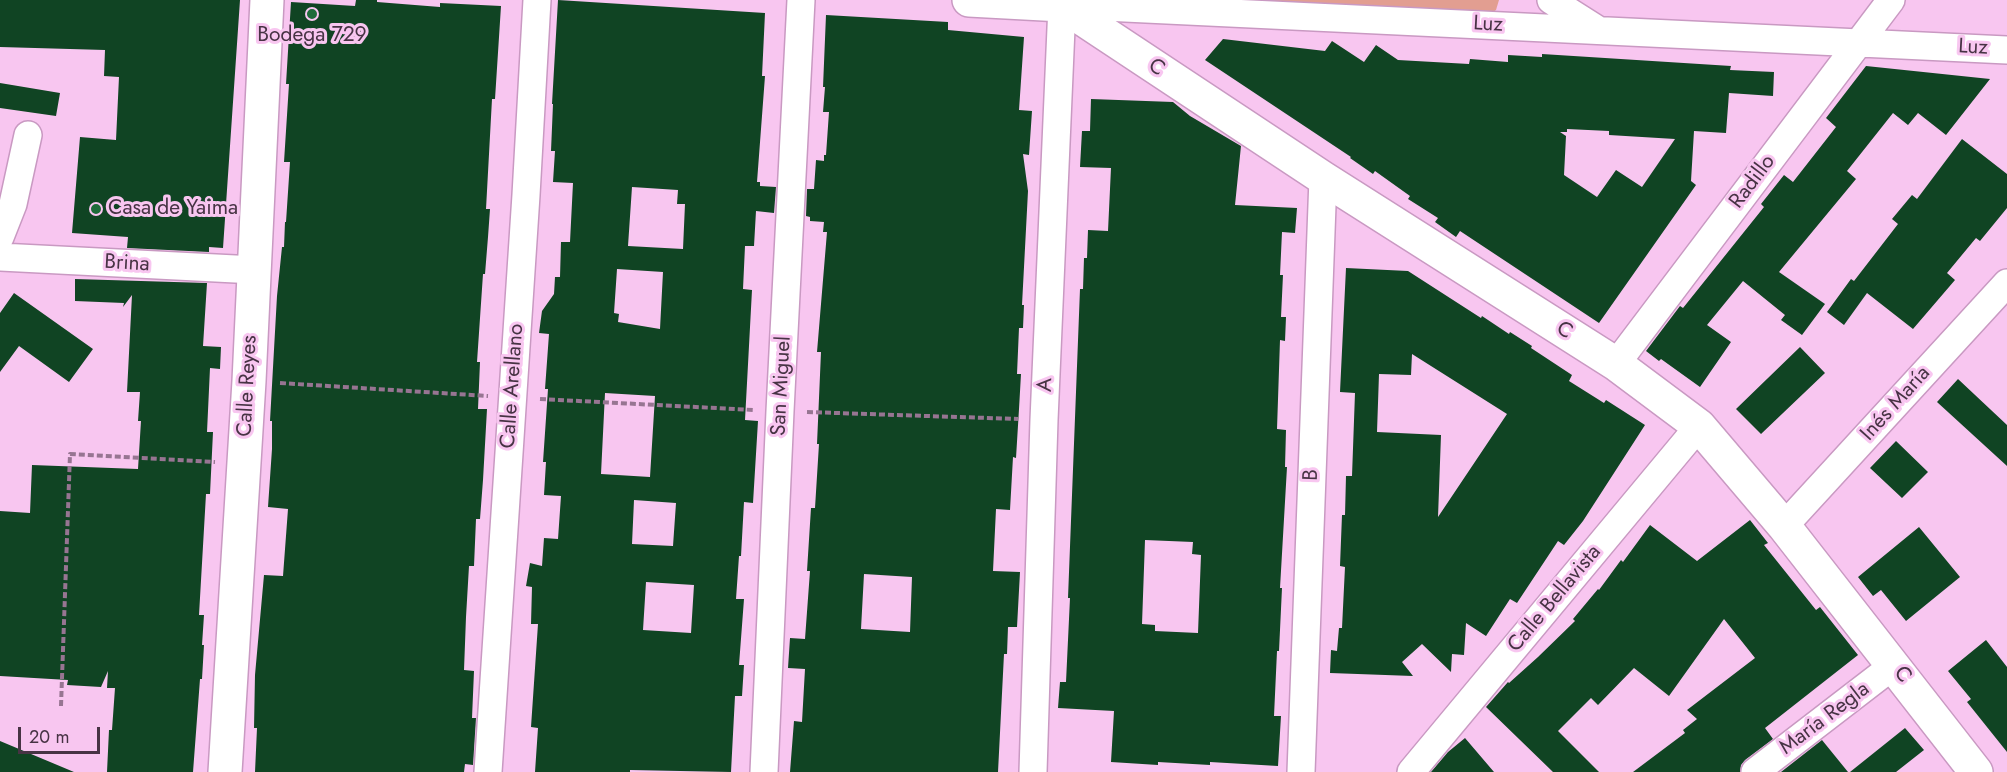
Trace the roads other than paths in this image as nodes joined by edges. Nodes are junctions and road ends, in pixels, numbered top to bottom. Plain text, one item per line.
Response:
1 (267, 0) edge
2 (537, 0) edge
3 (801, 0) edge
4 (969, 0) edge
5 (1551, 0) edge
6 (1891, 0) edge
7 (1060, 2) edge
8 (1598, 30) junction
9 (1859, 43) junction
10 (2007, 50) edge
11 (28, 135) dead end
12 (1323, 178) junction
13 (0, 237) edge
14 (0, 257) edge
15 (255, 270) junction
16 (2007, 283) edge
17 (1616, 364) junction
18 (1699, 426) junction
19 (1785, 526) junction
20 (1894, 665) junction
21 (225, 772) edge
22 (488, 772) edge
23 (764, 772) edge
24 (1033, 772) edge
25 (1301, 772) edge
26 (1411, 772) edge
27 (1755, 772) edge
28 (1976, 772) edge

1 - 15 street, Calle Reyes
2 - 22 street, Calle Arellano
3 - 23 street, San Miguel
4 - 7 street, Luz
5 - 8 street
6 - 9 street, Radillo
7 - 8 street, Luz
7 - 12 street, C
7 - 24 street, A
8 - 9 street, Luz
9 - 10 street, Luz
9 - 17 street, Radillo
11 - 13 street
12 - 17 street, C
12 - 25 street, B
14 - 15 street, Brina
15 - 21 street, Calle Reyes
16 - 19 street, Inés María
17 - 18 street, C
18 - 19 street, C
18 - 26 street, Calle Bellavista
19 - 20 street, C
20 - 27 street, María Regla
20 - 28 street, C

